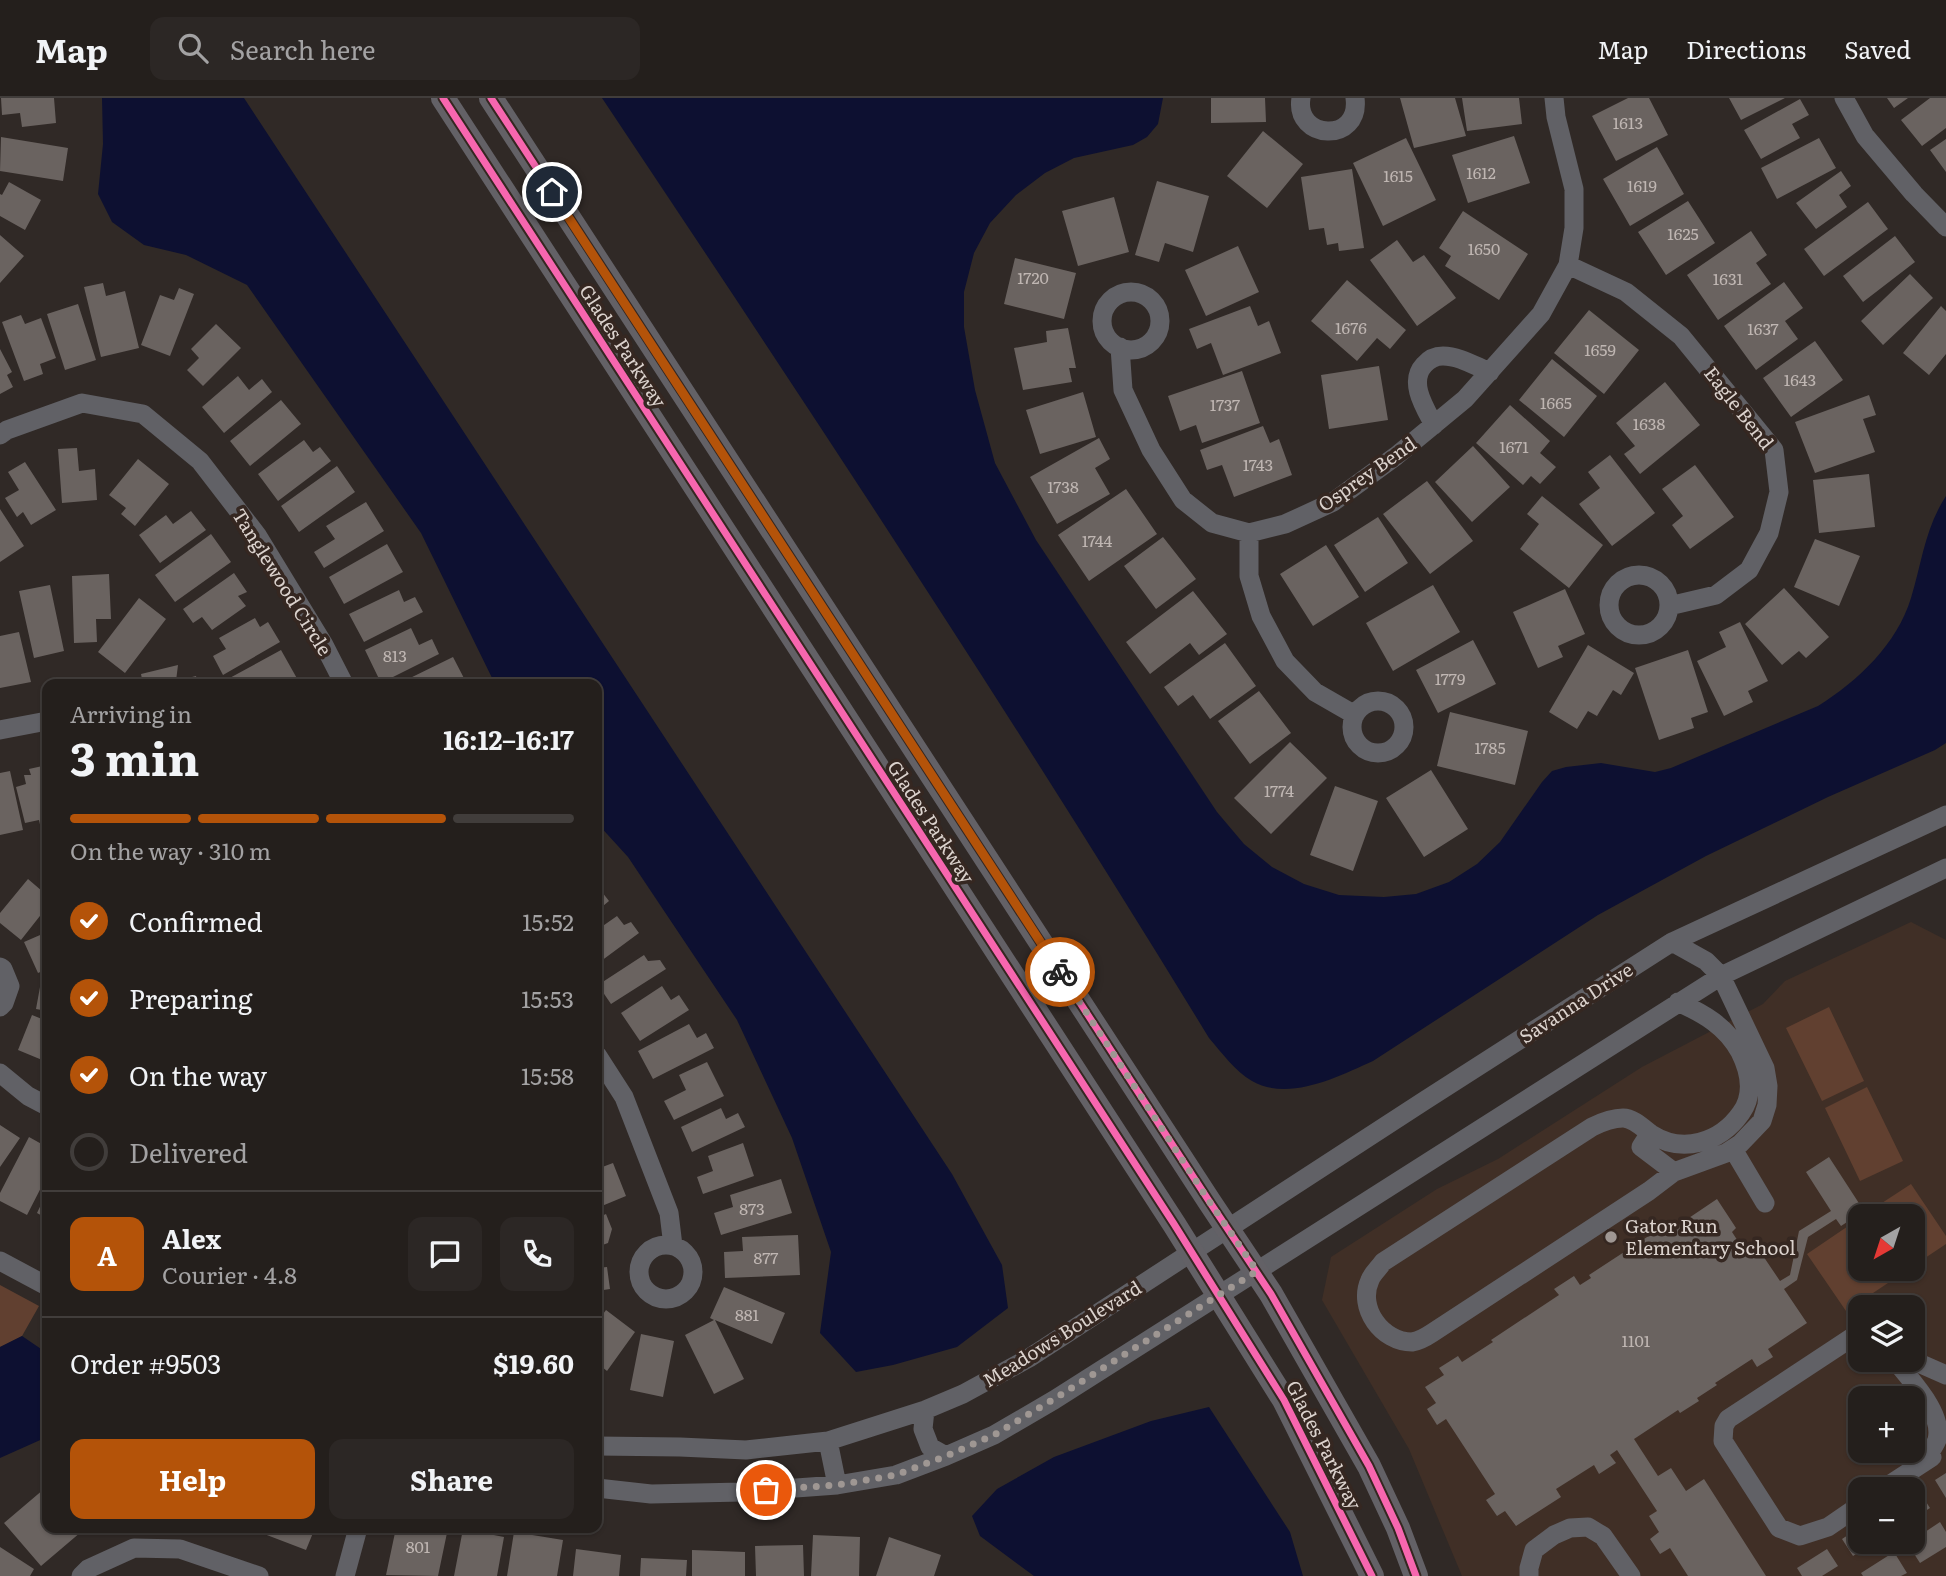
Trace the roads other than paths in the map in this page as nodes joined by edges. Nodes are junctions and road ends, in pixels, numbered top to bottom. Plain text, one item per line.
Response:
1 (443, 98) edge
2 (491, 98) edge
3 (1301, 98) edge
4 (1355, 98) edge
5 (1554, 98) edge
6 (1844, 98) edge
7 (1946, 227) edge
8 (1567, 265) junction
9 (1120, 347) dead end
10 (1490, 372) junction
11 (1434, 425) junction
12 (0, 435) edge
13 (1249, 533) junction
14 (1669, 606) dead end
15 (341, 679) edge
16 (1355, 715) dead end
17 (42, 717) edge
18 (0, 730) edge
19 (1942, 817) edge
20 (1946, 838) edge
21 (1946, 868) edge
22 (1672, 942) junction
23 (0, 967) edge
24 (1721, 976) junction
25 (1678, 1002) junction
26 (0, 1007) edge
27 (602, 1063) edge
28 (0, 1073) edge
29 (42, 1103) edge
30 (1646, 1140) junction
31 (1733, 1149) junction
32 (1674, 1172) junction
33 (1765, 1203) dead end
34 (1228, 1229) junction
35 (673, 1245) dead end
36 (1192, 1252) junction
37 (0, 1261) edge
38 (1257, 1271) junction
39 (42, 1283) edge
40 (1219, 1295) junction
41 (1848, 1340) edge
42 (1925, 1366) edge
43 (1904, 1372) edge
44 (1946, 1375) edge
45 (1915, 1386) edge
46 (1925, 1399) edge
47 (925, 1410) junction
48 (828, 1441) junction
49 (602, 1446) edge
50 (1946, 1450) edge
51 (946, 1456) junction
52 (1925, 1458) edge
53 (1925, 1461) edge
54 (1922, 1463) edge
55 (1901, 1477) edge
56 (837, 1485) junction
57 (602, 1489) edge
58 (1848, 1513) edge
59 (357, 1533) edge
60 (81, 1576) edge
61 (259, 1576) edge
62 (345, 1576) edge
63 (1372, 1576) edge
64 (1416, 1576) edge
65 (1529, 1576) edge
66 (1631, 1576) edge

1 - 36 main road, Glades Parkway
2 - 34 main road, Glades Parkway
3 - 4 street
5 - 8 street, Osprey Bend
6 - 7 street
8 - 10 street, Osprey Bend
8 - 14 street, Eagle Bend
9 - 13 street, Osprey Bend
10 - 11 street, Osprey Bend
10 - 11 street, Osprey Bend
11 - 13 street, Osprey Bend
12 - 15 street, Tanglewood Circle
13 - 16 street
17 - 18 street
19 - 20 street
19 - 22 street, Savanna Drive
21 - 24 street
22 - 24 street
22 - 34 street, Savanna Drive
23 - 26 street
24 - 25 street
24 - 31 street
25 - 30 street
25 - 38 street
27 - 35 street
28 - 29 street
30 - 32 street
30 - 32 street
31 - 32 street
31 - 33 street
34 - 36 street, Meadows Boulevard
34 - 38 main road, Glades Parkway
36 - 40 main road, Glades Parkway
36 - 47 street, Meadows Boulevard
37 - 39 street
38 - 40 street
38 - 64 main road, Glades Parkway
40 - 51 street
40 - 63 main road, Glades Parkway
41 - 58 street
42 - 44 street
43 - 45 street
46 - 52 street
47 - 48 street, Meadows Boulevard
47 - 51 street
48 - 49 street, Meadows Boulevard
48 - 56 street
50 - 53 street
51 - 56 street
54 - 55 street
56 - 57 street
59 - 62 street
60 - 61 street
65 - 66 street

